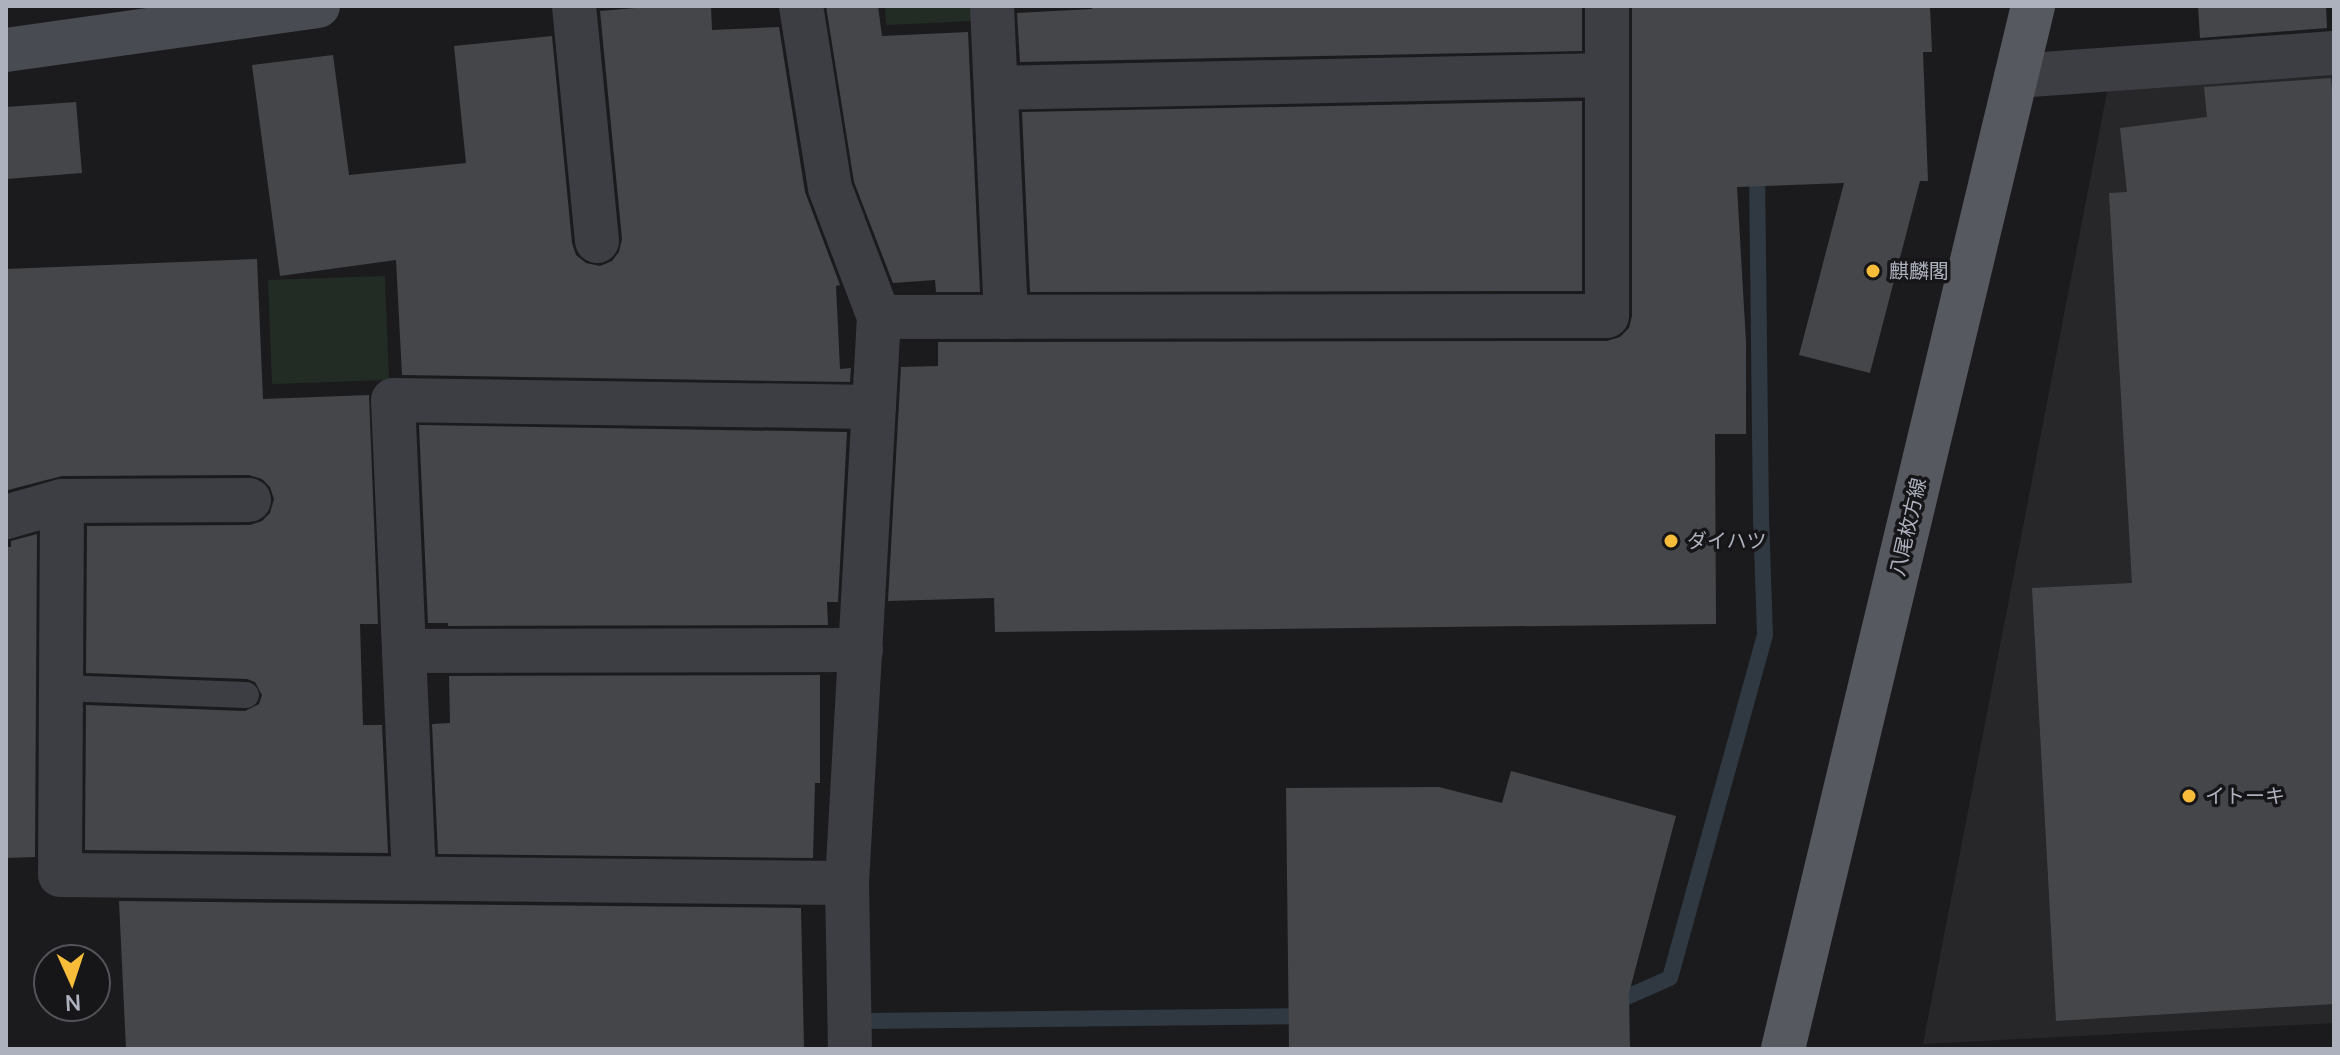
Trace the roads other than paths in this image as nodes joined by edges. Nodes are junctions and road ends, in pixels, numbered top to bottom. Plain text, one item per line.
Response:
1 (318, 6) edge
2 (574, 6) edge
3 (801, 6) edge
4 (992, 6) edge
5 (1607, 6) edge
6 (2033, 6) edge
7 (6, 50) edge
8 (2334, 53) edge
9 (1607, 75) junction
10 (2016, 76) junction
11 (996, 88) junction
12 (597, 241) dead end
13 (879, 317) junction
14 (1006, 317) junction
15 (874, 407) junction
16 (249, 500) dead end
17 (62, 501) junction
18 (6, 517) edge
19 (861, 650) junction
20 (404, 651) junction
21 (61, 688) junction
22 (246, 695) dead end
23 (414, 878) junction
24 (847, 883) junction
25 (850, 1049) edge
26 (1783, 1049) edge

1 - 7 street
2 - 12 street
3 - 13 street
4 - 11 street
5 - 9 street
6 - 10 main road, 八尾枚方線
8 - 10 street
9 - 11 street
9 - 14 street
10 - 26 main road, 八尾枚方線
11 - 14 street
13 - 14 street
13 - 15 street
15 - 19 street
15 - 20 street
16 - 17 street
17 - 18 street
17 - 21 street
19 - 20 street
19 - 24 street
20 - 23 street
21 - 22 lane
21 - 23 street
23 - 24 street
24 - 25 street

